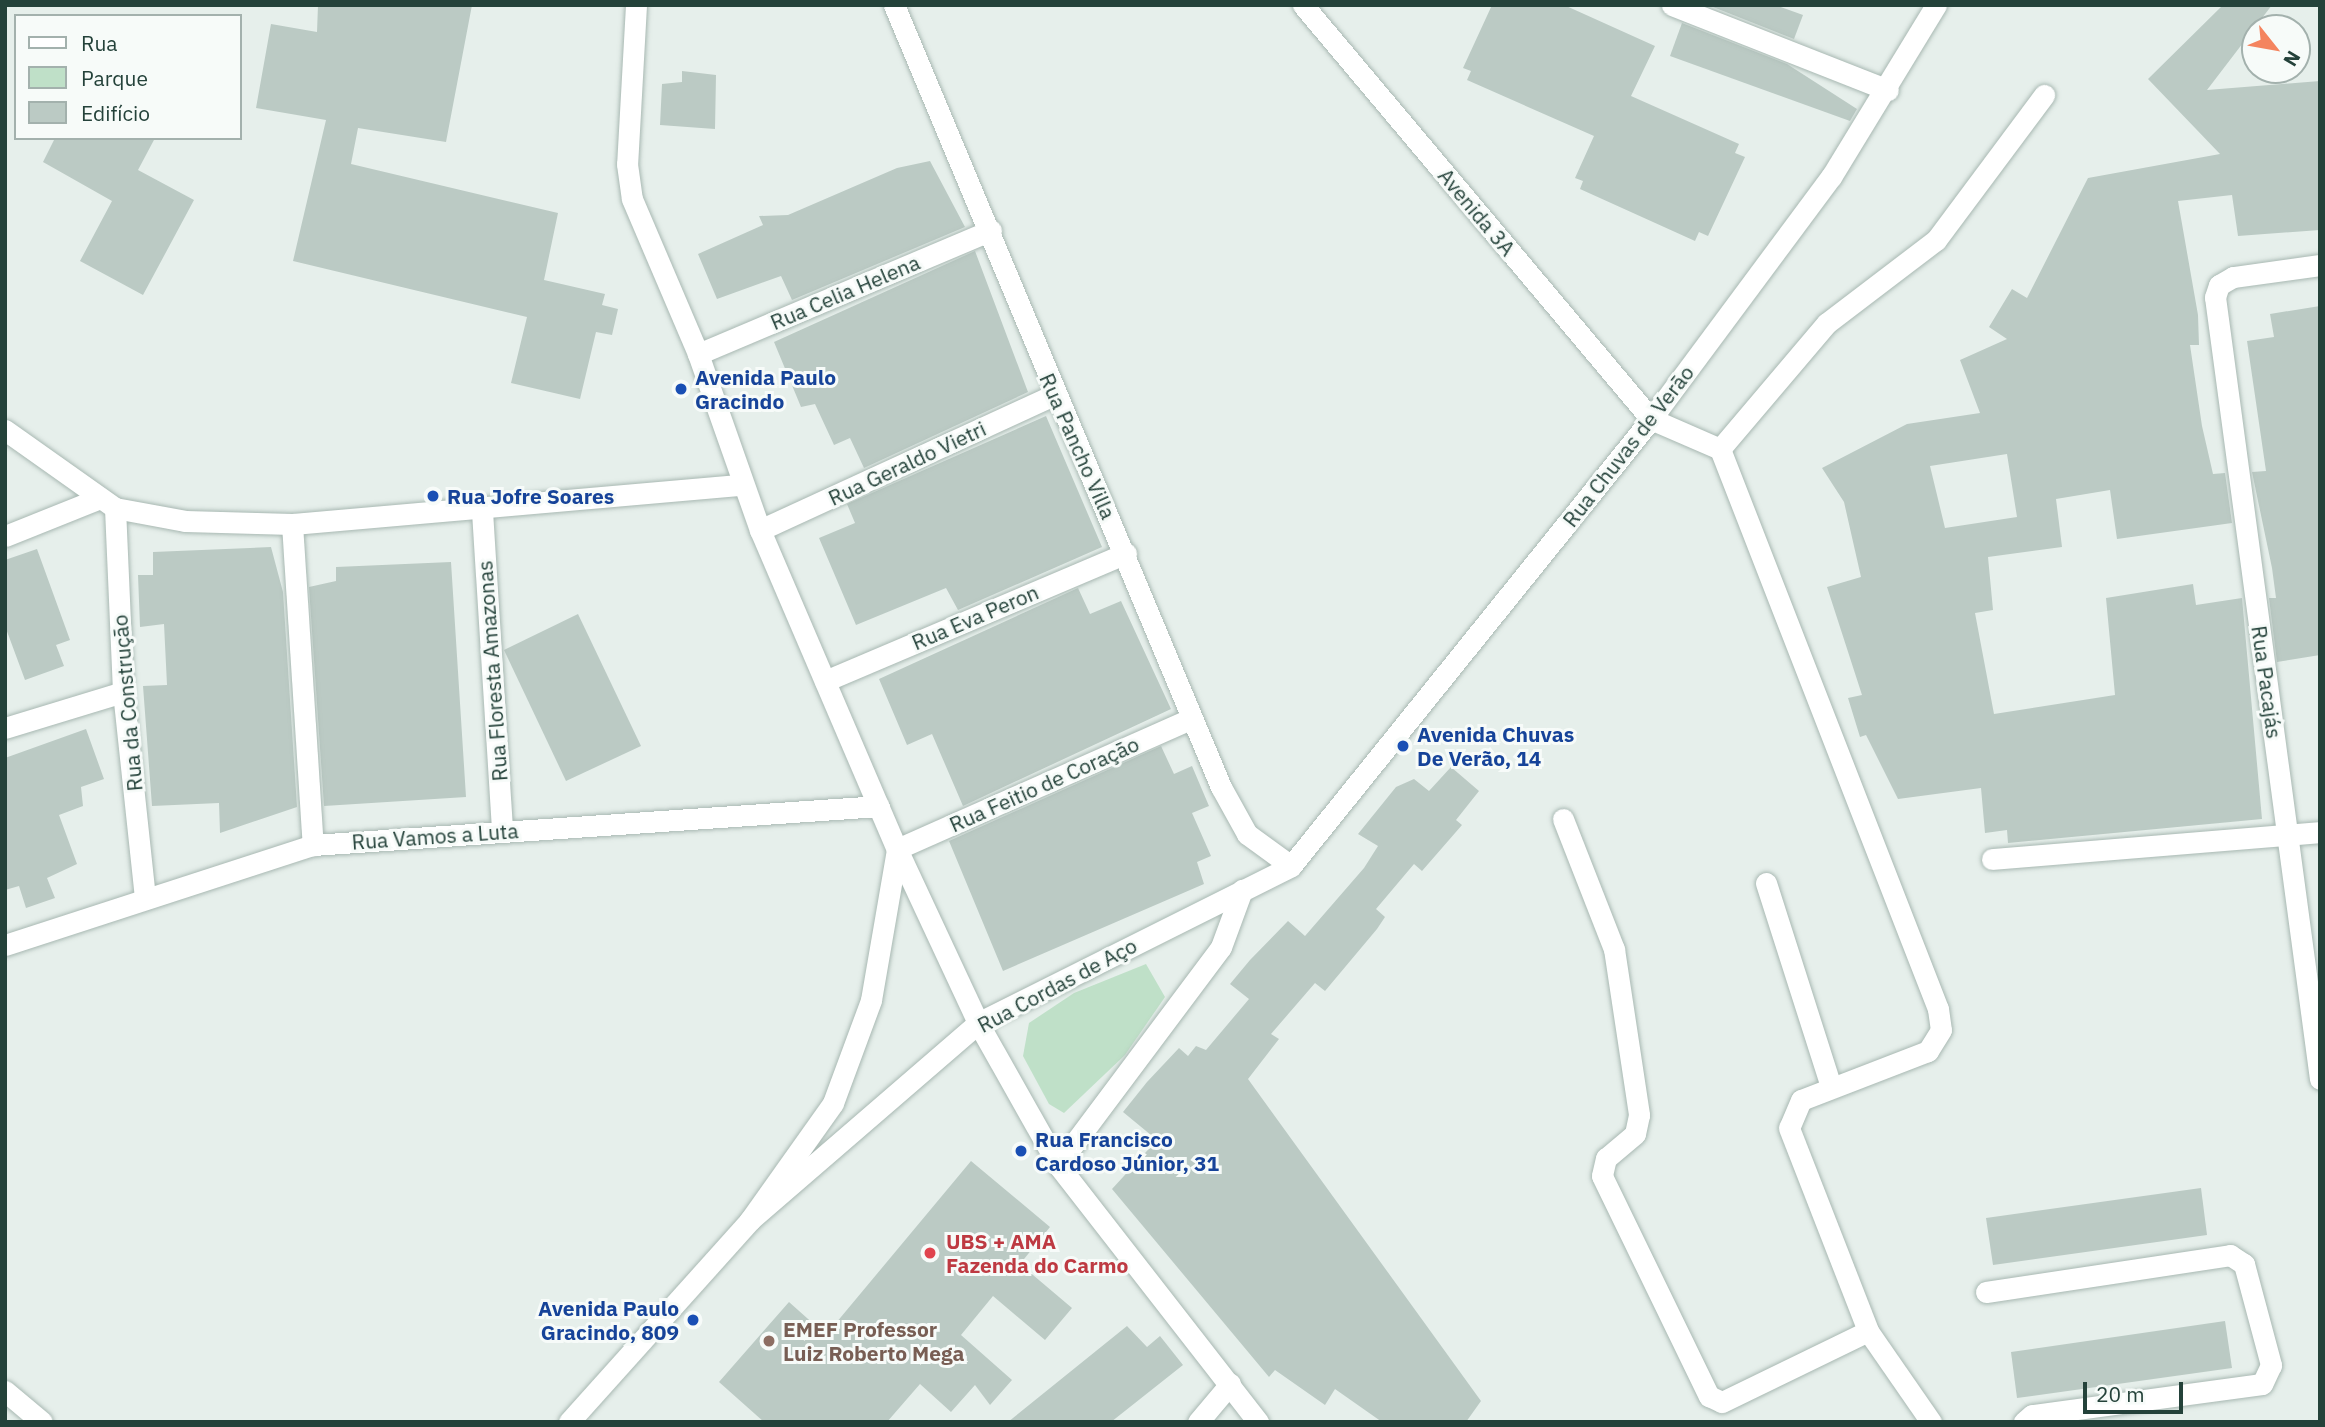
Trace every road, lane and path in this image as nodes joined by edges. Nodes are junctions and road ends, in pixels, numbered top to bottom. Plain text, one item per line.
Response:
1 (636, 5) edge
2 (894, 5) edge
3 (1303, 5) edge
4 (1672, 5) edge
5 (1936, 5) edge
6 (1888, 90) junction
7 (2044, 95) dead end
8 (991, 230) junction
9 (2320, 265) edge
10 (698, 354) junction
11 (1054, 395) junction
12 (1651, 419) junction
13 (5, 430) edge
14 (1720, 449) junction
15 (742, 485) junction
16 (108, 503) junction
17 (482, 511) junction
18 (292, 524) junction
19 (760, 530) junction
20 (5, 536) edge
21 (1126, 553) junction
22 (825, 681) junction
23 (123, 692) junction
24 (1191, 719) junction
25 (5, 728) edge
26 (879, 806) junction
27 (1563, 819) dead end
28 (502, 831) junction
29 (2320, 832) edge
30 (2287, 836) junction
31 (313, 845) junction
32 (897, 849) junction
33 (1992, 859) dead end
34 (1291, 866) junction
35 (1766, 883) dead end
36 (1242, 890) junction
37 (145, 897) junction
38 (5, 945) edge
39 (978, 1023) junction
40 (2320, 1079) edge
41 (1831, 1087) junction
42 (1058, 1165) junction
43 (750, 1220) junction
44 (1986, 1292) dead end
45 (1868, 1331) junction
46 (1230, 1384) junction
47 (5, 1391) edge
48 (42, 1422) edge
49 (569, 1422) edge
50 (1198, 1422) edge
51 (1258, 1422) edge
52 (1931, 1422) edge
53 (2024, 1422) edge

1 - 10 street
2 - 8 street, Rua Pancho Villa
3 - 12 street, Avenida 3A
4 - 6 street
5 - 6 street, Rua Chuvas de Verão
6 - 12 street, Rua Chuvas de Verão
7 - 14 street
8 - 10 street, Rua Celia Helena
8 - 11 street, Rua Pancho Villa
9 - 30 street, Rua Pacajás
10 - 15 street
11 - 19 street, Rua Geraldo Vietri
11 - 21 street, Rua Pancho Villa
12 - 14 street
12 - 34 street, Rua Chuvas de Verão
13 - 16 street
14 - 41 street
15 - 17 street
15 - 19 street
16 - 18 street
16 - 20 street
16 - 23 street, Rua da Construção
17 - 18 street
17 - 28 street, Rua Floresta Amazonas
18 - 31 street
19 - 22 street
21 - 22 street, Rua Eva Peron
21 - 24 street, Rua Pancho Villa
22 - 26 street
23 - 25 street
23 - 37 street, Rua da Construção
24 - 32 street, Rua Feitio de Coração
24 - 34 street, Rua Pancho Villa
26 - 28 street, Rua Vamos a Luta
26 - 32 street
27 - 45 street
28 - 31 street, Rua Vamos a Luta
29 - 30 street
30 - 33 street
30 - 40 street, Rua Pacajás
31 - 37 street, Rua Vamos a Luta
32 - 39 street
32 - 43 street
34 - 36 street, Rua Cordas de Aço
35 - 41 street
36 - 39 street, Rua Cordas de Aço
36 - 42 street
37 - 38 street, Rua Vamos a Luta
39 - 42 street
39 - 43 street, Rua Cordas de Aço
41 - 45 street
42 - 46 street
43 - 49 street
44 - 53 street
45 - 52 street
46 - 50 street
46 - 51 street
47 - 48 street

